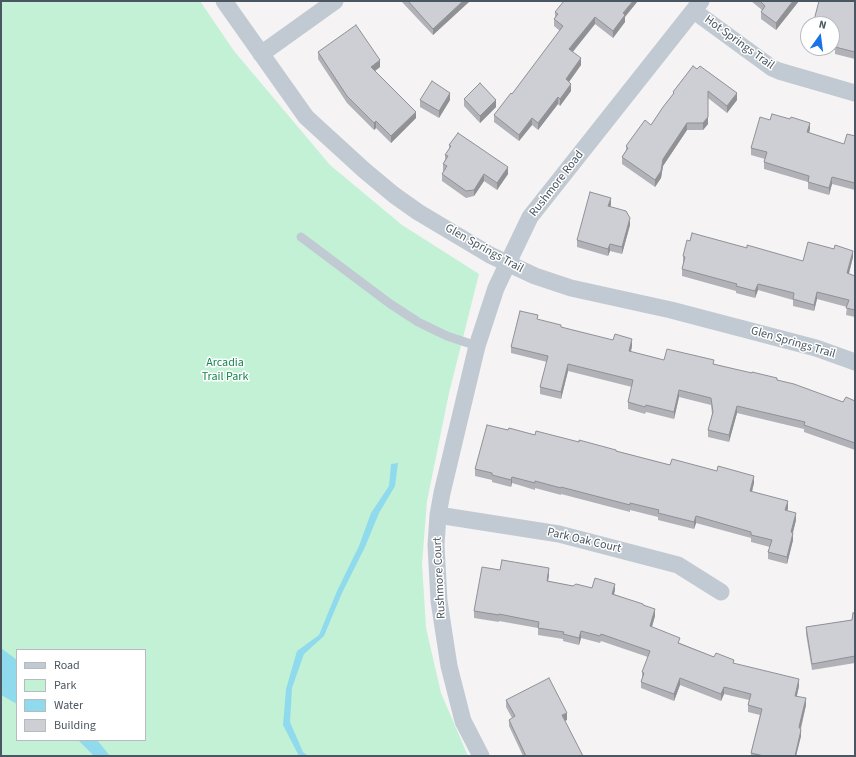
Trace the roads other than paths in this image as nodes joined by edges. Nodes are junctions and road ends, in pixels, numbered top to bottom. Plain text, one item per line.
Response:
1 (224, 1) edge
2 (335, 1) edge
3 (697, 6) edge
4 (261, 54) junction
5 (855, 94) edge
6 (301, 238) dead end
7 (508, 264) junction
8 (477, 346) junction
9 (855, 362) edge
10 (465, 396) joint
11 (438, 515) junction
12 (721, 592) dead end
13 (481, 756) edge

1 - 4 street, Glen Springs Trail
2 - 4 street
3 - 5 street, Hot Springs Trail
3 - 7 street, Rushmore Road
4 - 7 street, Glen Springs Trail
6 - 8 lane
7 - 8 street, Rushmore Road
7 - 9 street, Glen Springs Trail
8 - 10 street, Rushmore Road
10 - 11 street, Rushmore Court
11 - 12 street, Park Oak Court
11 - 13 street, Rushmore Court

